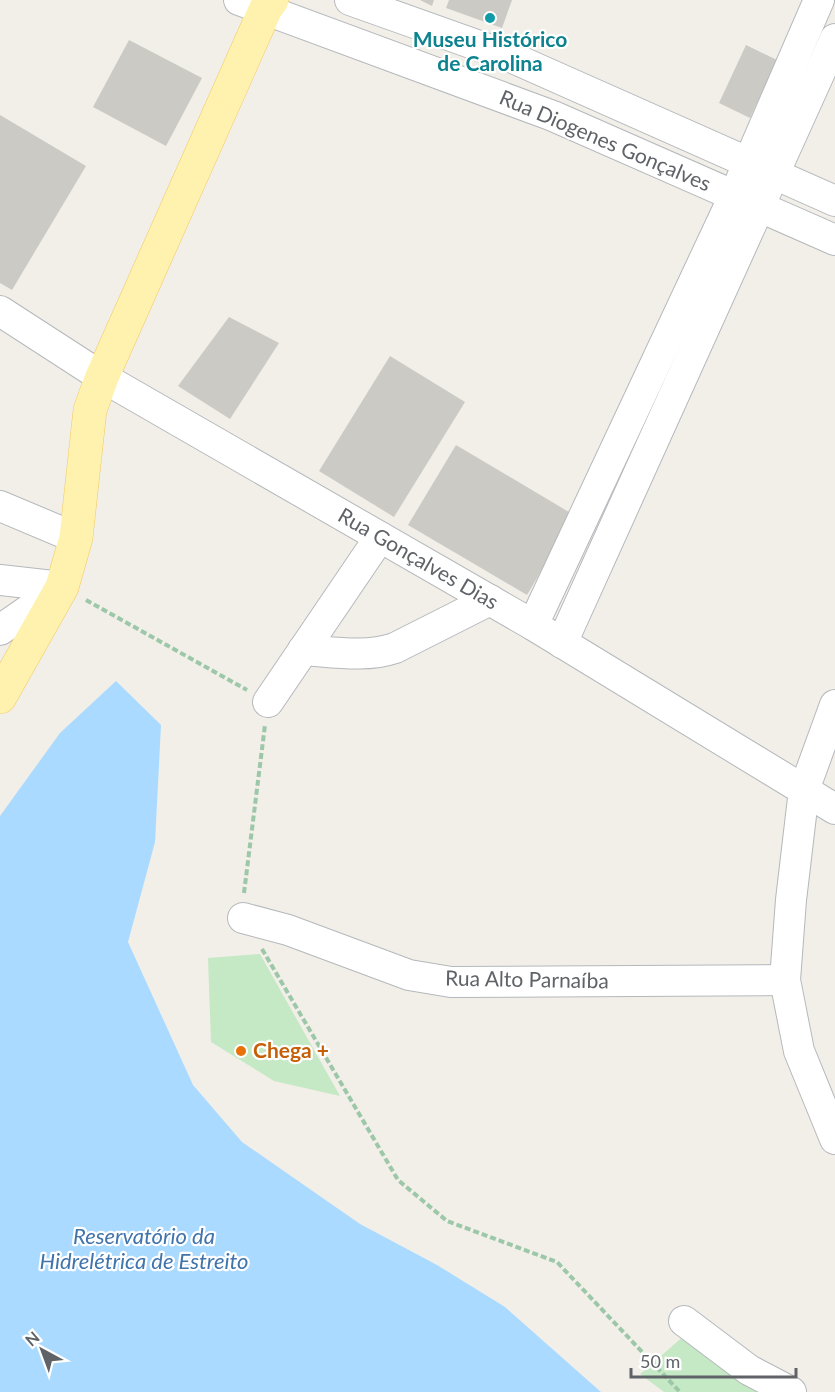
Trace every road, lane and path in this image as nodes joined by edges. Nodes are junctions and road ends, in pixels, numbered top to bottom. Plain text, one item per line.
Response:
1 (350, 0) edge
2 (819, 0) edge
3 (260, 2) edge
4 (835, 39) edge
5 (748, 161) junction
6 (775, 174) junction
7 (746, 201) junction
8 (835, 201) edge
9 (835, 240) edge
10 (0, 311) edge
11 (102, 377) junction
12 (0, 506) edge
13 (380, 537) junction
14 (76, 538) junction
15 (0, 580) edge
16 (62, 587) junction
17 (490, 600) junction
18 (533, 625) junction
19 (0, 630) edge
20 (562, 643) junction
21 (303, 650) junction
22 (0, 697) edge
23 (268, 702) junction
24 (835, 705) edge
25 (804, 790) junction
26 (835, 809) edge
27 (243, 918) junction
28 (785, 980) junction
29 (835, 1139) edge
30 (684, 1321) dead end
31 (680, 1392) edge
32 (791, 1392) edge

1 - 5 street, Rua Diogenes Gonçalves
2 - 5 street
3 - 7 street, Rua Diogenes Gonçalves
3 - 11 main road
4 - 6 street
5 - 6 street, Rua Diogenes Gonçalves
5 - 7 street
6 - 7 street
6 - 8 street, Rua Diogenes Gonçalves
7 - 9 street, Rua Diogenes Gonçalves
7 - 18 street
7 - 20 street
10 - 11 street, Rua Gonçalves Dias
11 - 13 street, Rua Gonçalves Dias
11 - 14 main road
12 - 14 street
13 - 17 street, Rua Gonçalves Dias
13 - 21 street
14 - 16 main road
15 - 16 street
16 - 19 street
16 - 22 main road
16 - 23 path
17 - 18 street, Rua Gonçalves Dias
17 - 21 street
18 - 20 street, Rua Gonçalves Dias
20 - 25 street, Rua Gonçalves Dias
21 - 23 street
23 - 27 path
24 - 25 street
25 - 26 street, Rua Gonçalves Dias
25 - 28 street
27 - 28 street, Rua Alto Parnaíba
27 - 31 path
28 - 29 street
30 - 32 street

